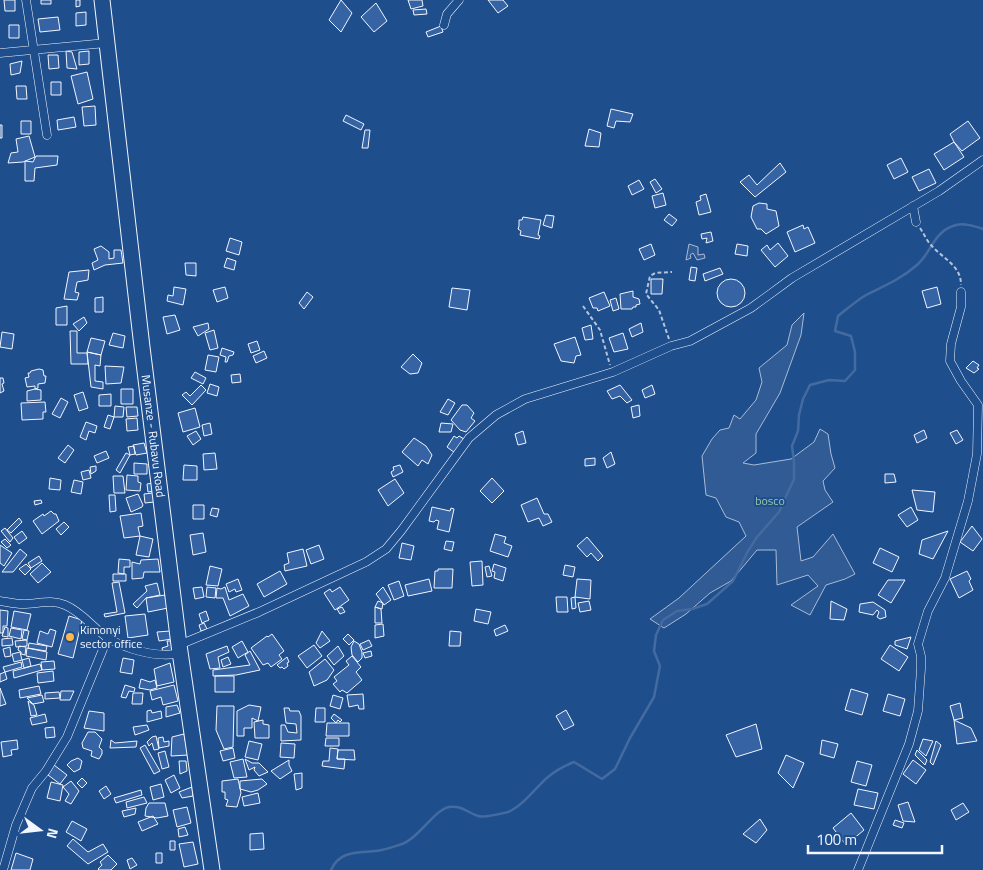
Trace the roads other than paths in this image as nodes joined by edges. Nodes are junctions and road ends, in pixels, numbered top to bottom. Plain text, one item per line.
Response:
1 (26, 0) edge
2 (102, 0) edge
3 (460, 0) edge
4 (444, 25) dead end
5 (106, 43) junction
6 (34, 50) junction
7 (0, 53) edge
8 (47, 135) dead end
9 (983, 160) edge
10 (913, 206) junction
11 (916, 222) road end
12 (962, 292) road end
13 (0, 600) edge
14 (108, 637) junction
15 (180, 645) junction
16 (0, 847) edge
17 (9, 848) junction
18 (3, 870) edge
19 (212, 870) edge
20 (858, 870) edge

1 - 6 street
2 - 5 highway, Musanze - Rubavu Road
3 - 4 street
5 - 6 street
5 - 15 highway, Musanze - Rubavu Road
6 - 7 street
6 - 8 street
9 - 10 street
10 - 11 street
10 - 15 street
12 - 20 street
13 - 14 street
14 - 15 street
14 - 17 street
15 - 19 highway, Musanze - Rubavu Road
16 - 17 street
17 - 18 street

